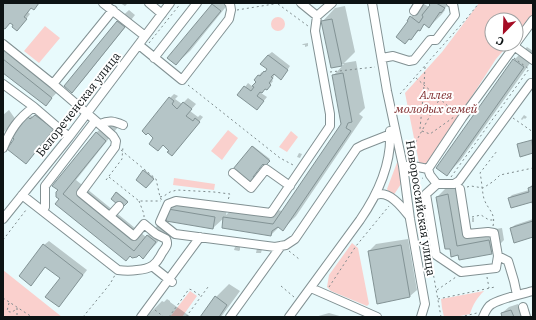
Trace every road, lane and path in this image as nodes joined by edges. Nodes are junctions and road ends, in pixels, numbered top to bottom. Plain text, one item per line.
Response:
1 (103, 3) edge
2 (148, 3) edge
3 (170, 3) edge
4 (197, 3) edge
5 (280, 3) edge
6 (301, 3) edge
7 (332, 3) edge
8 (372, 3) edge
9 (419, 3) edge
10 (451, 3) edge
11 (479, 3) edge
12 (277, 4) edge
13 (231, 5) edge
14 (113, 10) junction
15 (414, 11) dead end
16 (162, 14) junction
17 (317, 16) junction
18 (533, 20) edge
19 (315, 31) junction
20 (524, 32) edge
21 (145, 36) junction
22 (3, 44) edge
23 (139, 45) junction
24 (524, 52) edge
25 (508, 54) joint
26 (154, 58) junction
27 (533, 60) edge
28 (382, 62) junction
29 (425, 67) junction
30 (322, 73) junction
31 (415, 78) junction
32 (182, 80) junction
33 (531, 83) dead end
34 (53, 84) junction
35 (424, 86) junction
36 (4, 87) edge
37 (400, 94) dead end
38 (440, 99) junction
39 (389, 102) junction
40 (34, 107) junction
41 (87, 113) junction
42 (508, 114) junction
43 (98, 122) junction
44 (123, 125) dead end
45 (422, 131) junction
46 (533, 132) edge
47 (391, 134) junction
48 (69, 137) junction
49 (116, 146) junction
50 (3, 148) edge
51 (412, 151) dead end
52 (497, 151) dead end
53 (403, 166) junction
54 (413, 166) junction
55 (533, 168) edge
56 (301, 169) junction
57 (429, 172) junction
58 (233, 173) dead end
59 (108, 177) dead end
60 (416, 182) junction
61 (410, 183) dead end
62 (441, 184) junction
63 (290, 186) junction
64 (483, 188) junction
65 (460, 189) joint
66 (376, 195) junction
67 (22, 196) junction
68 (160, 197) junction
69 (139, 201) junction
70 (390, 204) dead end
71 (119, 206) dead end
72 (225, 207) junction
73 (42, 211) junction
74 (110, 216) junction
75 (464, 218) junction
76 (3, 219) edge
77 (410, 219) junction
78 (494, 220) junction
79 (144, 224) junction
80 (492, 232) junction
81 (200, 237) junction
82 (283, 246) junction
83 (498, 256) junction
84 (299, 259) dead end
85 (152, 266) junction
86 (118, 270) junction
87 (461, 272) junction
88 (171, 280) junction
89 (281, 286) dead end
90 (208, 287) dead end
91 (495, 287) dead end
92 (311, 288) junction
93 (328, 289) dead end
94 (437, 291) dead end
95 (533, 291) edge
96 (517, 295) junction
97 (201, 296) junction
98 (294, 297) dead end
99 (3, 298) edge
100 (438, 299) dead end
101 (9, 302) junction
102 (523, 307) dead end
103 (17, 308) junction
104 (153, 309) dead end
105 (481, 315) edge
106 (17, 317) edge
107 (32, 317) edge
108 (83, 317) edge
109 (140, 317) edge
110 (164, 317) edge
111 (169, 317) edge
112 (186, 317) edge
113 (230, 317) edge
114 (289, 317) edge
115 (377, 317) edge
116 (421, 317) edge
117 (460, 317) edge
118 (526, 317) edge

1 - 14 street
2 - 16 street
3 - 16 street, Белореченская улица
4 - 26 street
5 - 12 path
6 - 17 street
7 - 17 street
8 - 28 street, Новороссийская улица
9 - 15 street
10 - 28 street
11 - 29 path
12 - 13 path
12 - 19 path
13 - 32 street
14 - 21 street
14 - 34 street
16 - 21 street, Белореченская улица
17 - 19 street
18 - 20 street
19 - 30 street
21 - 23 street, Белореченская улица
22 - 34 street
23 - 26 street
23 - 41 street, Белореченская улица
24 - 27 street
25 - 57 street
25 - 62 path
26 - 32 street
28 - 30 path
28 - 39 street, Новороссийская улица
29 - 31 path
29 - 35 path
30 - 56 street
31 - 35 path
31 - 37 path
32 - 56 path
33 - 42 street
34 - 41 street
35 - 38 path
35 - 45 path
36 - 40 street
38 - 45 path
38 - 45 path
39 - 47 street, Новороссийская улица
39 - 53 street, Новороссийская улица
40 - 48 street
40 - 50 street
41 - 43 street
41 - 48 street, Белореченская улица
42 - 46 path
42 - 62 street
43 - 44 street
43 - 49 street
43 - 73 street
45 - 51 path
47 - 66 street, Новороссийская улица
47 - 82 street
48 - 67 street, Белореченская улица
49 - 68 path
49 - 74 street
52 - 64 path
53 - 54 street
53 - 77 street, Новороссийская улица
54 - 57 street
54 - 60 path
55 - 64 path
56 - 63 street
57 - 60 path
57 - 62 street
58 - 63 street
59 - 69 path
60 - 61 path
62 - 87 street
63 - 72 street
64 - 65 path
64 - 78 path
65 - 75 street
66 - 77 street
66 - 92 street, Новороссийская улица
67 - 73 street
67 - 76 street, Белореченская улица
68 - 69 path
68 - 72 path
69 - 79 path
70 - 93 path
71 - 74 street
72 - 81 street
73 - 86 street
74 - 79 street
75 - 78 path
75 - 80 street
77 - 116 street, Новороссийская улица
78 - 80 path
79 - 85 street
80 - 83 street
81 - 82 street
81 - 88 street
82 - 84 path
82 - 113 street
83 - 87 street
83 - 96 street
85 - 86 street
85 - 88 street
86 - 108 path
87 - 94 path
88 - 109 street
89 - 98 path
90 - 97 path
91 - 100 path
92 - 114 street, Новороссийская улица
92 - 115 street
95 - 96 street
96 - 105 street
97 - 111 path
97 - 112 path
99 - 101 path
101 - 103 path
101 - 103 path
102 - 118 street
103 - 106 path
103 - 107 path
104 - 110 path
105 - 117 path

